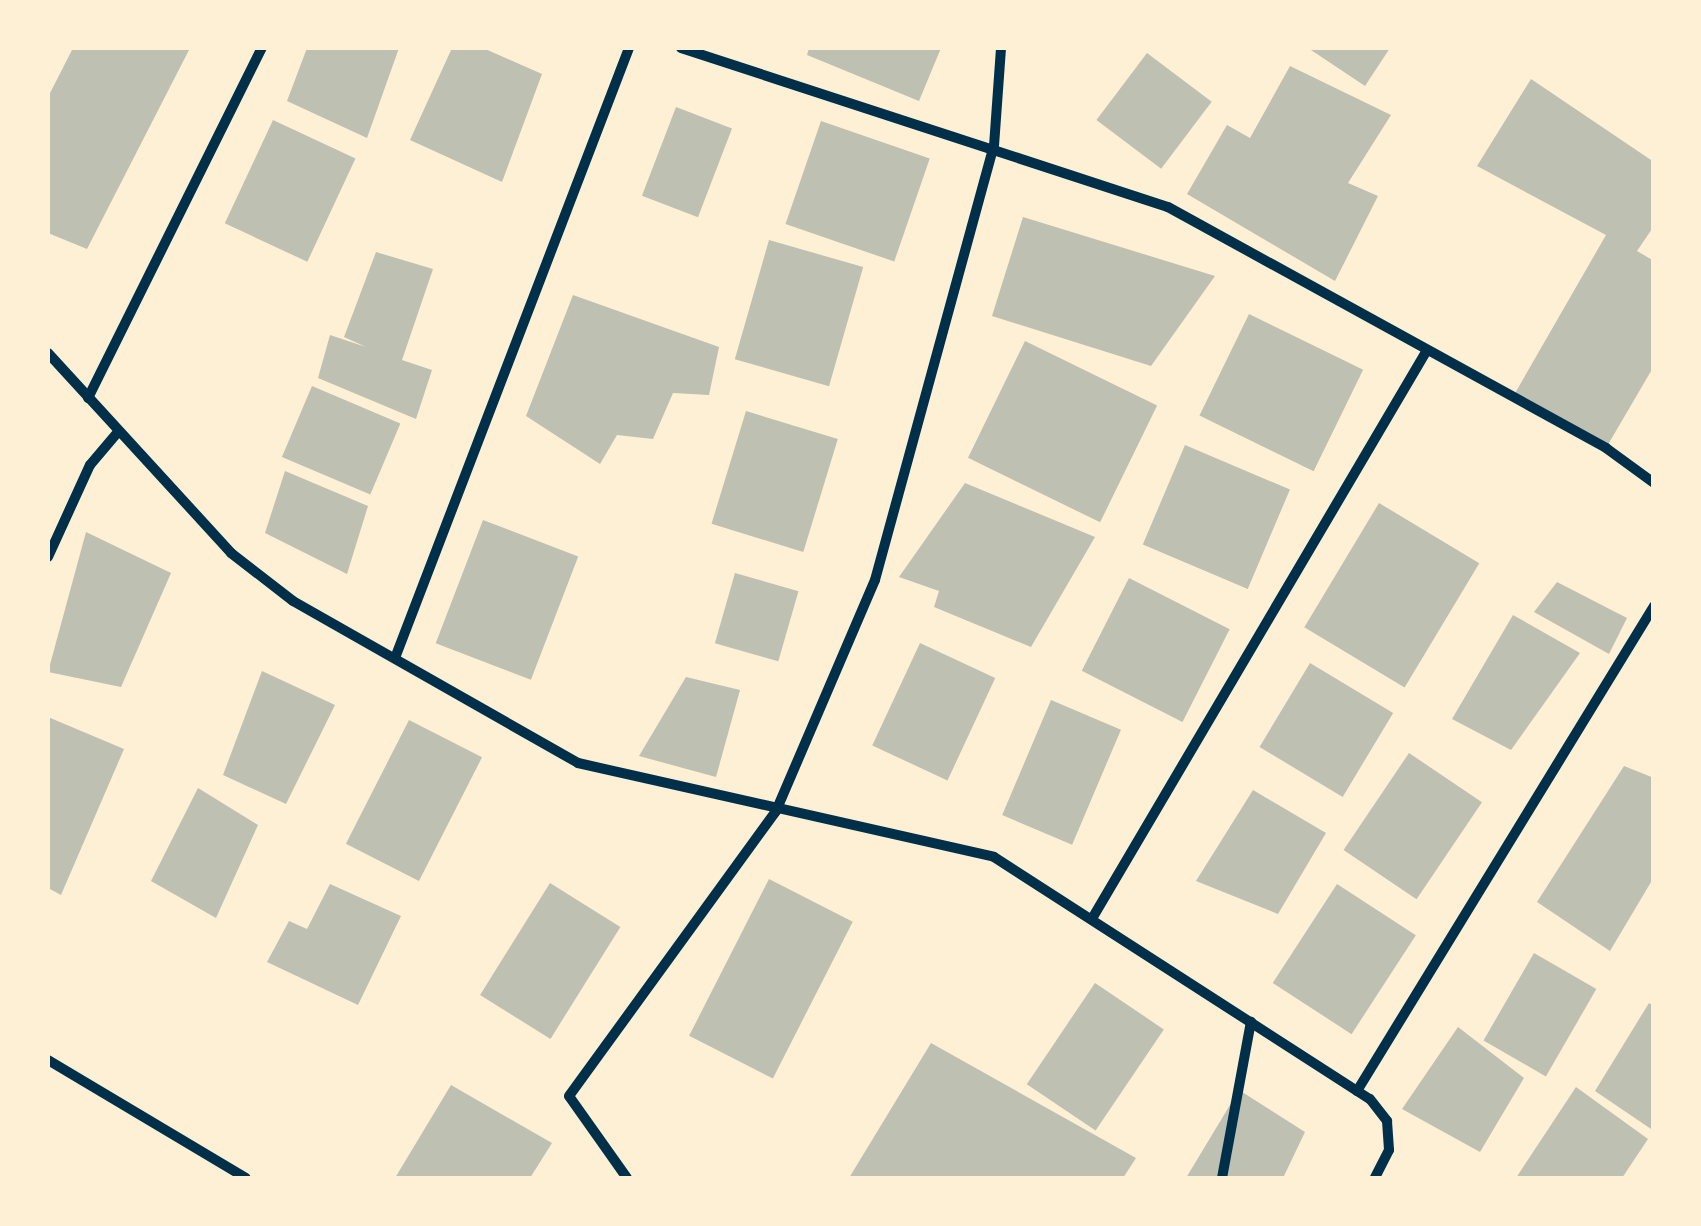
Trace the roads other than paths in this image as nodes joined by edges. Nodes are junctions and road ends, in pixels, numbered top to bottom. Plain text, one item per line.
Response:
1 (262, 48) edge
2 (629, 48) edge
3 (682, 48) edge
4 (1002, 48) edge
5 (994, 146) junction
6 (1426, 352) junction
7 (48, 353) edge
8 (88, 398) junction
9 (117, 434) junction
10 (1654, 483) edge
11 (48, 557) edge
12 (1654, 606) edge
13 (395, 658) junction
14 (776, 811) junction
15 (1093, 917) junction
16 (1251, 1022) junction
17 (48, 1060) edge
18 (1357, 1091) junction
19 (246, 1178) edge
20 (627, 1178) edge
21 (1222, 1178) edge
22 (1375, 1178) edge

1 - 8 street
2 - 13 street
3 - 5 street
4 - 5 street
5 - 6 street
5 - 14 street
6 - 10 street
6 - 15 street
7 - 8 street
8 - 9 street
9 - 11 street
9 - 13 street
12 - 18 street
13 - 14 street
14 - 15 street
14 - 20 street
15 - 16 street
16 - 18 street
16 - 21 street
17 - 19 street
18 - 22 street

